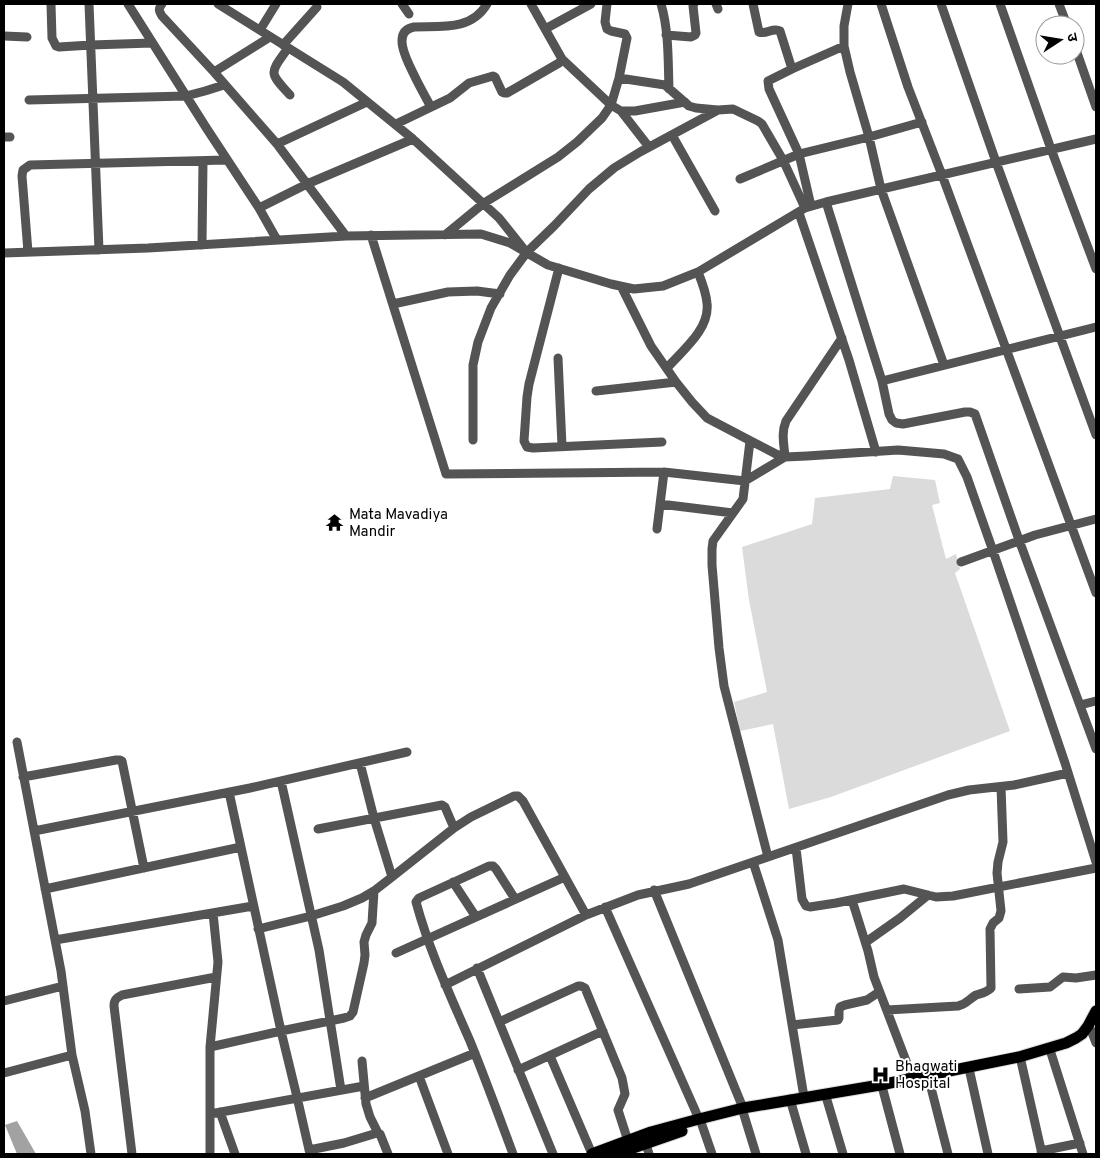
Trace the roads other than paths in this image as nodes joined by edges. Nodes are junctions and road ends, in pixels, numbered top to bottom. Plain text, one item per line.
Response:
1 (51, 4) edge
2 (89, 4) edge
3 (128, 4) edge
4 (162, 4) edge
5 (218, 4) edge
6 (276, 4) edge
7 (402, 4) edge
8 (487, 4) edge
9 (531, 4) edge
10 (591, 4) edge
11 (607, 4) edge
12 (661, 4) edge
13 (694, 4) edge
14 (753, 4) edge
15 (848, 4) edge
16 (881, 4) edge
17 (941, 4) edge
18 (1000, 4) edge
19 (317, 7) dead end
20 (409, 14) dead end
21 (545, 29) junction
22 (260, 30) junction
23 (666, 35) junction
24 (4, 36) edge
25 (270, 36) junction
26 (27, 37) dead end
27 (152, 43) junction
28 (90, 45) junction
29 (286, 46) junction
30 (844, 46) junction
31 (562, 59) junction
32 (1081, 65) edge
33 (792, 69) junction
34 (214, 72) junction
35 (619, 78) junction
36 (224, 84) junction
37 (670, 88) junction
38 (290, 95) dead end
39 (186, 96) junction
40 (93, 98) junction
41 (29, 100) dead end
42 (367, 102) junction
43 (685, 102) junction
44 (611, 105) junction
45 (1096, 107) edge
46 (430, 108) junction
47 (718, 110) junction
48 (621, 111) junction
49 (922, 122) junction
50 (396, 124) junction
51 (672, 135) junction
52 (869, 137) junction
53 (414, 139) junction
54 (1096, 139) edge
55 (277, 144) junction
56 (649, 147) junction
57 (1052, 149) junction
58 (799, 154) junction
59 (226, 160) junction
60 (783, 160) junction
61 (203, 161) junction
62 (996, 162) junction
63 (96, 164) junction
64 (942, 175) junction
65 (740, 179) dead end
66 (307, 184) junction
67 (881, 189) junction
68 (826, 202) junction
69 (484, 203) junction
70 (259, 208) junction
71 (805, 209) junction
72 (715, 211) dead end
73 (371, 235) junction
74 (445, 235) junction
75 (346, 236) junction
76 (277, 240) junction
77 (202, 245) junction
78 (99, 250) junction
79 (28, 252) junction
80 (527, 252) junction
81 (4, 253) edge
82 (559, 268) junction
83 (1096, 269) edge
84 (698, 272) junction
85 (621, 286) junction
86 (500, 294) junction
87 (393, 304) junction
88 (1096, 327) edge
89 (1060, 336) junction
90 (842, 338) junction
91 (1006, 350) junction
92 (558, 358) dead end
93 (944, 365) junction
94 (667, 368) junction
95 (882, 381) junction
96 (676, 382) junction
97 (596, 390) dead end
98 (1096, 435) edge
99 (473, 440) dead end
100 (750, 441) junction
101 (662, 442) dead end
102 (562, 446) junction
103 (876, 452) junction
104 (785, 457) junction
105 (664, 472) junction
106 (745, 481) junction
107 (660, 504) junction
108 (733, 513) junction
109 (1096, 519) edge
110 (1071, 525) junction
111 (657, 529) dead end
112 (1019, 540) junction
113 (994, 551) junction
114 (961, 562) dead end
115 (1096, 593) edge
116 (1096, 701) edge
117 (1080, 705) junction
118 (17, 742) dead end
119 (1096, 749) edge
120 (407, 752) dead end
121 (360, 763) junction
122 (1068, 773) junction
123 (24, 777) junction
124 (281, 781) junction
125 (1001, 787) junction
126 (229, 792) junction
127 (132, 811) junction
128 (374, 818) junction
129 (454, 828) junction
130 (318, 829) dead end
131 (34, 830) junction
132 (241, 847) junction
133 (796, 848) junction
134 (768, 857) junction
135 (753, 862) junction
136 (1096, 862) edge
137 (144, 868) junction
138 (1096, 868) edge
139 (565, 877) junction
140 (392, 878) junction
141 (454, 882) junction
142 (998, 887) junction
143 (45, 889) junction
144 (654, 890) junction
145 (374, 891) junction
146 (928, 895) junction
147 (515, 899) junction
148 (852, 900) junction
149 (253, 906) junction
150 (605, 907) junction
151 (213, 913) junction
152 (586, 915) junction
153 (311, 916) junction
154 (476, 917) junction
155 (258, 930) junction
156 (428, 939) junction
157 (55, 940) junction
158 (866, 942) junction
159 (396, 953) dead end
160 (477, 968) junction
161 (1096, 975) edge
162 (216, 977) junction
163 (445, 985) junction
164 (63, 986) junction
165 (1019, 989) dead end
166 (879, 992) junction
167 (4, 1000) edge
168 (887, 1010) junction
169 (1096, 1011) edge
170 (331, 1021) junction
171 (499, 1022) junction
172 (792, 1025) junction
173 (1094, 1025) edge
174 (280, 1030) junction
175 (603, 1031) junction
176 (1096, 1043) edge
177 (210, 1048) junction
178 (1051, 1052) junction
179 (475, 1053) junction
180 (72, 1055) junction
181 (550, 1056) junction
182 (362, 1061) dead end
183 (1020, 1061) junction
184 (518, 1070) junction
185 (4, 1073) edge
186 (970, 1073) junction
187 (419, 1076) junction
188 (913, 1079) junction
189 (929, 1079) junction
190 (364, 1086) junction
191 (341, 1090) junction
192 (883, 1090) junction
193 (298, 1097) junction
194 (804, 1097) junction
195 (365, 1098) junction
196 (827, 1100) junction
197 (791, 1103) junction
198 (743, 1111) junction
199 (220, 1112) junction
200 (210, 1114) junction
201 (700, 1122) junction
202 (378, 1133) junction
203 (628, 1141) junction
204 (1080, 1143) junction
205 (648, 1149) edge
206 (309, 1152) edge
207 (1041, 1153) edge
208 (91, 1154) edge
209 (132, 1154) edge
210 (210, 1154) edge
211 (235, 1154) edge
212 (388, 1154) edge
213 (448, 1154) edge
214 (514, 1154) edge
215 (553, 1154) edge
216 (592, 1154) edge
217 (616, 1154) edge
218 (712, 1154) edge
219 (756, 1154) edge
220 (806, 1154) edge
221 (843, 1154) edge
222 (900, 1154) edge
223 (948, 1154) edge
224 (988, 1154) edge
225 (1082, 1154) edge

1 - 28 street
2 - 28 street
3 - 27 street
4 - 34 street
5 - 22 street
6 - 22 street
7 - 20 street
8 - 46 street
9 - 21 street
10 - 21 street
11 - 35 street
12 - 23 street
13 - 23 street
14 - 33 street
15 - 30 street
16 - 49 street
17 - 62 street
18 - 57 street
19 - 29 street
21 - 31 street
22 - 25 street
23 - 37 street
24 - 26 street
25 - 29 street
25 - 34 street
27 - 28 street
27 - 39 street
28 - 40 street
29 - 38 street
29 - 42 street
30 - 33 street
30 - 52 street
31 - 44 street
31 - 46 street
32 - 45 street
33 - 58 street
34 - 36 street
35 - 37 street
35 - 44 street
36 - 39 street
36 - 55 street
37 - 43 street
39 - 40 street
39 - 59 street
40 - 41 street
40 - 63 street
42 - 50 street
42 - 55 street
43 - 47 street
43 - 48 street
44 - 48 street
44 - 69 street
46 - 50 street
47 - 51 street
47 - 60 street
48 - 56 street
49 - 52 street
49 - 64 street
50 - 53 street
51 - 56 street
51 - 72 street
52 - 58 street
52 - 67 street
53 - 66 street
53 - 69 street
54 - 57 street
55 - 66 street
56 - 80 street
57 - 62 street
57 - 83 street
58 - 60 street
58 - 71 street
59 - 61 street
59 - 70 street
60 - 65 street
60 - 71 street
61 - 63 street
61 - 77 street
62 - 64 street
62 - 89 street
63 - 78 street
63 - 79 street
64 - 67 street
64 - 91 street
66 - 70 street
66 - 75 street
67 - 68 street
67 - 93 street
68 - 71 street
68 - 95 street
69 - 74 street
69 - 80 street
70 - 76 street
71 - 84 street
71 - 90 street
73 - 74 street
73 - 75 street
73 - 87 street
74 - 80 street
75 - 76 street
76 - 77 street
77 - 78 street
78 - 79 street
79 - 81 street
80 - 82 street
80 - 86 street
82 - 85 street
82 - 102 street
84 - 85 street
84 - 94 street
85 - 94 street
86 - 87 street
86 - 99 street
87 - 105 street
88 - 89 street
89 - 91 street
89 - 98 street
90 - 103 street
90 - 104 street
91 - 93 street
91 - 110 street
92 - 102 street
93 - 95 street
94 - 96 street
95 - 112 street
96 - 97 street
96 - 100 street
100 - 104 street
100 - 106 street
101 - 102 street
103 - 104 street
103 - 113 street
104 - 106 street
105 - 106 street
105 - 107 street
106 - 108 street
107 - 108 street
107 - 111 street
108 - 134 street
109 - 110 street
110 - 112 street
110 - 115 street
112 - 113 street
112 - 117 street
113 - 114 street
113 - 122 street
116 - 117 street
117 - 119 street
118 - 123 street
120 - 121 street
121 - 124 street
121 - 128 street
122 - 125 street
122 - 136 street
123 - 127 street
123 - 131 street
124 - 126 street
124 - 153 street
125 - 133 street
125 - 142 street
126 - 127 street
126 - 132 street
127 - 131 street
127 - 137 street
128 - 129 street
128 - 130 street
128 - 140 street
129 - 139 street
129 - 140 street
131 - 143 street
132 - 137 street
132 - 149 street
133 - 134 street
133 - 148 street
134 - 135 street
135 - 144 street
135 - 172 street
137 - 143 street
138 - 142 street
139 - 147 street
139 - 152 street
140 - 145 street
141 - 147 street
141 - 154 street
141 - 156 street
142 - 146 street
142 - 168 street
143 - 157 street
144 - 150 street
144 - 198 street
145 - 153 street
145 - 170 street
146 - 148 street
146 - 158 street
147 - 154 street
148 - 158 street
149 - 151 street
149 - 155 street
150 - 152 street
150 - 201 street
151 - 157 street
151 - 162 street
152 - 160 street
153 - 155 street
153 - 170 street
154 - 156 street
155 - 174 street
156 - 159 street
156 - 163 street
157 - 164 street
158 - 166 street
160 - 163 street
160 - 171 street
161 - 165 street
162 - 177 street
162 - 209 street
163 - 179 street
164 - 167 street
164 - 180 street
166 - 168 street
166 - 172 street
168 - 188 street
169 - 189 main road
170 - 174 street
170 - 191 street
171 - 175 street
171 - 184 street
172 - 194 street
173 - 176 street
173 - 178 main road
174 - 177 street
174 - 193 street
175 - 181 street
175 - 203 street
177 - 200 street
178 - 183 main road
178 - 204 street
179 - 187 street
179 - 214 street
180 - 185 street
180 - 208 street
181 - 184 street
181 - 216 street
182 - 190 street
183 - 186 main road
183 - 207 street
184 - 215 street
186 - 189 main road
186 - 224 street
187 - 195 street
187 - 213 street
188 - 189 main road
188 - 194 main road
189 - 192 main road
189 - 223 street
190 - 191 street
190 - 195 street
191 - 193 street
192 - 196 main road
192 - 222 street
193 - 199 street
193 - 206 street
194 - 197 main road
195 - 202 street
196 - 197 main road
196 - 221 street
197 - 198 main road
197 - 220 street
198 - 201 main road
198 - 219 street
199 - 200 street
199 - 211 street
200 - 210 street
201 - 203 main road
201 - 205 main road
201 - 218 street
202 - 206 street
202 - 212 street
203 - 216 main road
204 - 207 street
204 - 225 street
205 - 217 main road

